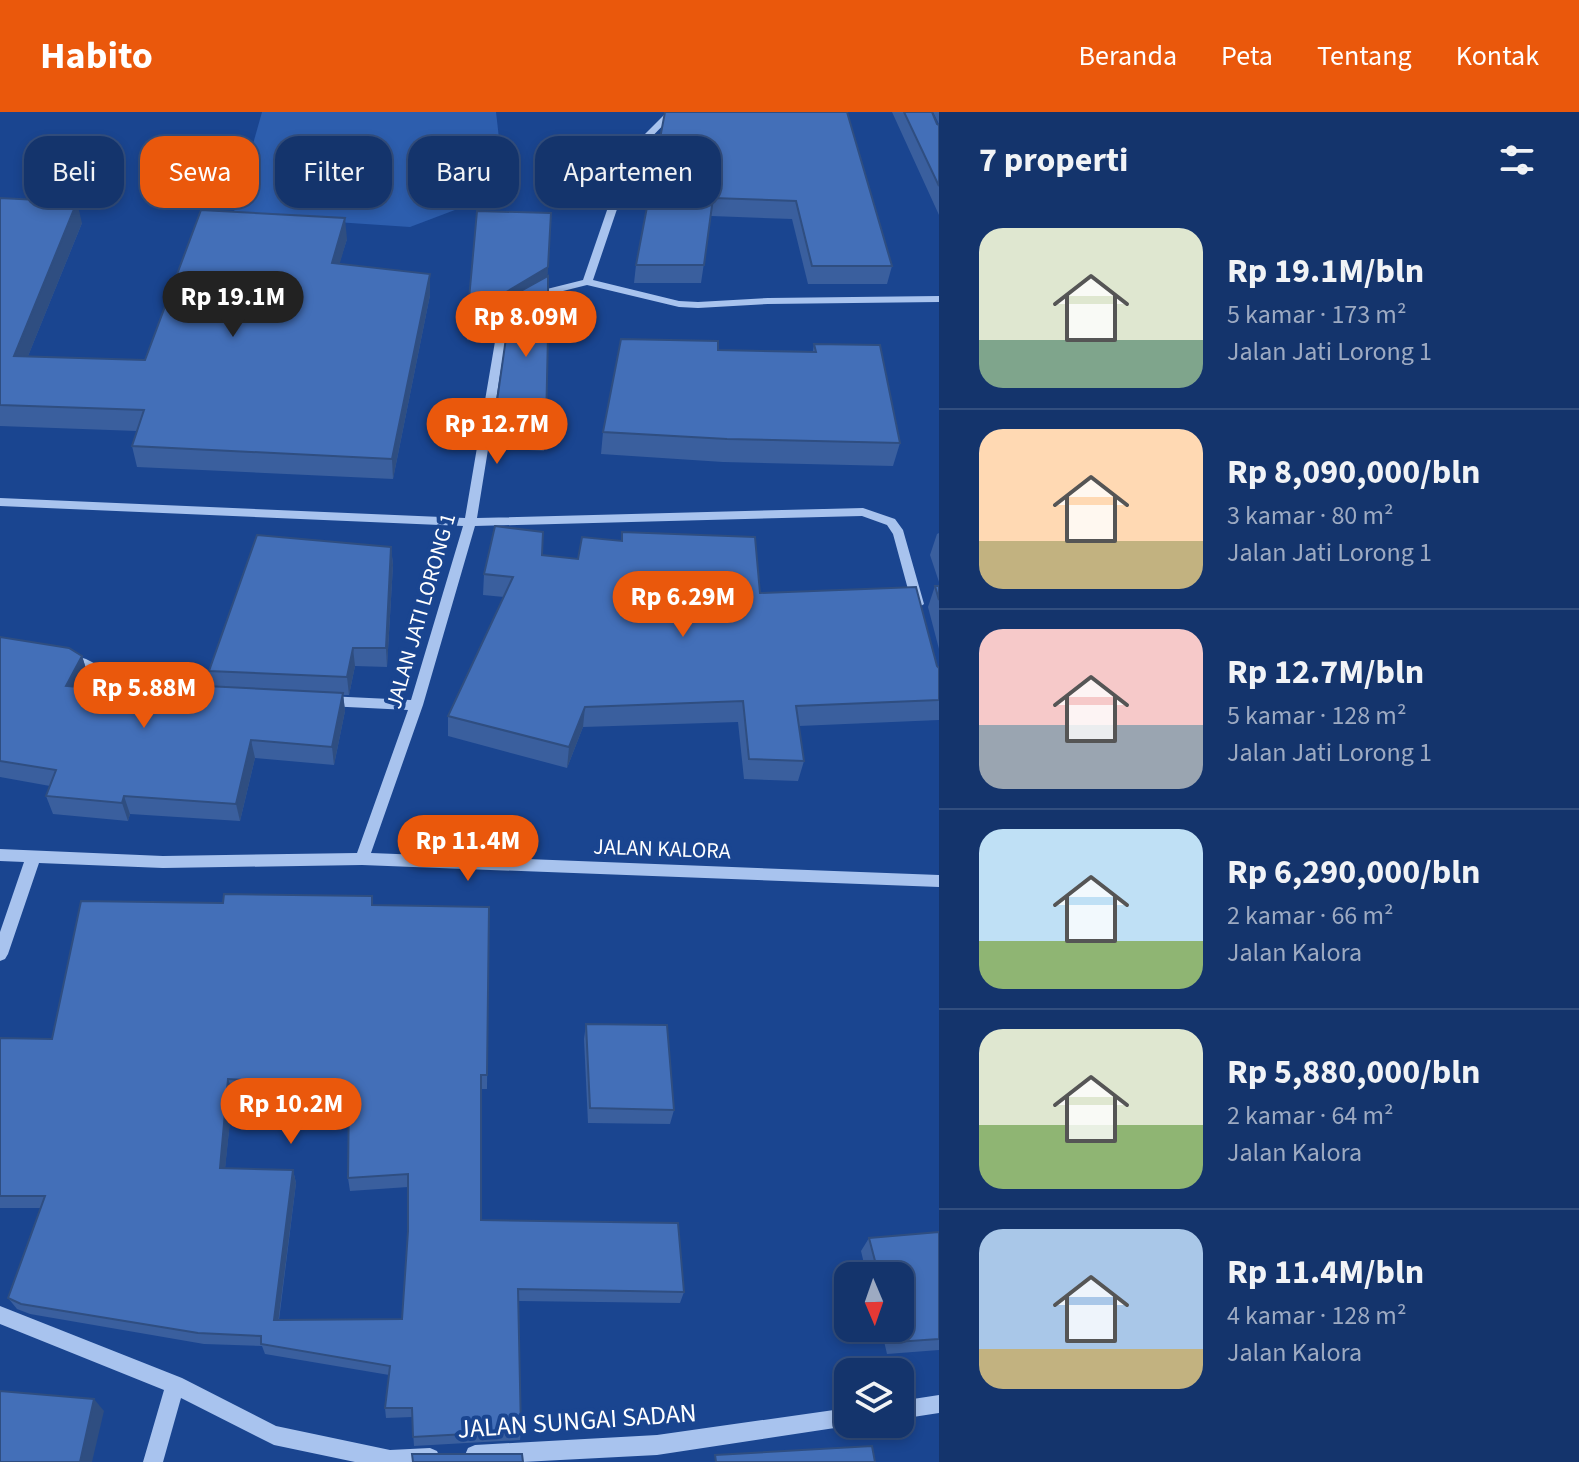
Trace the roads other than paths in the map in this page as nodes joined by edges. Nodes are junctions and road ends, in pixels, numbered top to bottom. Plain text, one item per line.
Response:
1 (672, 112) edge
2 (587, 282) junction
3 (939, 299) edge
4 (0, 502) edge
5 (470, 522) junction
6 (923, 625) edge
7 (53, 656) edge
8 (219, 698) edge
9 (306, 700) edge
10 (416, 705) junction
11 (0, 855) edge
12 (33, 858) junction
13 (362, 859) junction
14 (939, 881) edge
15 (0, 954) edge
16 (0, 1315) edge
17 (175, 1385) junction
18 (939, 1404) edge
19 (914, 1408) edge
20 (834, 1420) edge
21 (658, 1453) edge
22 (153, 1462) edge

1 - 2 street
2 - 3 street
2 - 5 street, JALAN JATI LORONG 1
4 - 5 street
5 - 6 street
5 - 10 street, JALAN JATI LORONG 1
7 - 8 street
9 - 10 street
10 - 13 street, JALAN JATI LORONG 1
11 - 12 street, JALAN KALORA
12 - 13 street, JALAN KALORA
12 - 15 street
13 - 14 street, JALAN KALORA
16 - 17 street, JALAN SUNGAI SADAN
17 - 21 street, JALAN SUNGAI SADAN
17 - 22 street
18 - 19 street
20 - 21 street, JALAN SUNGAI SADAN

